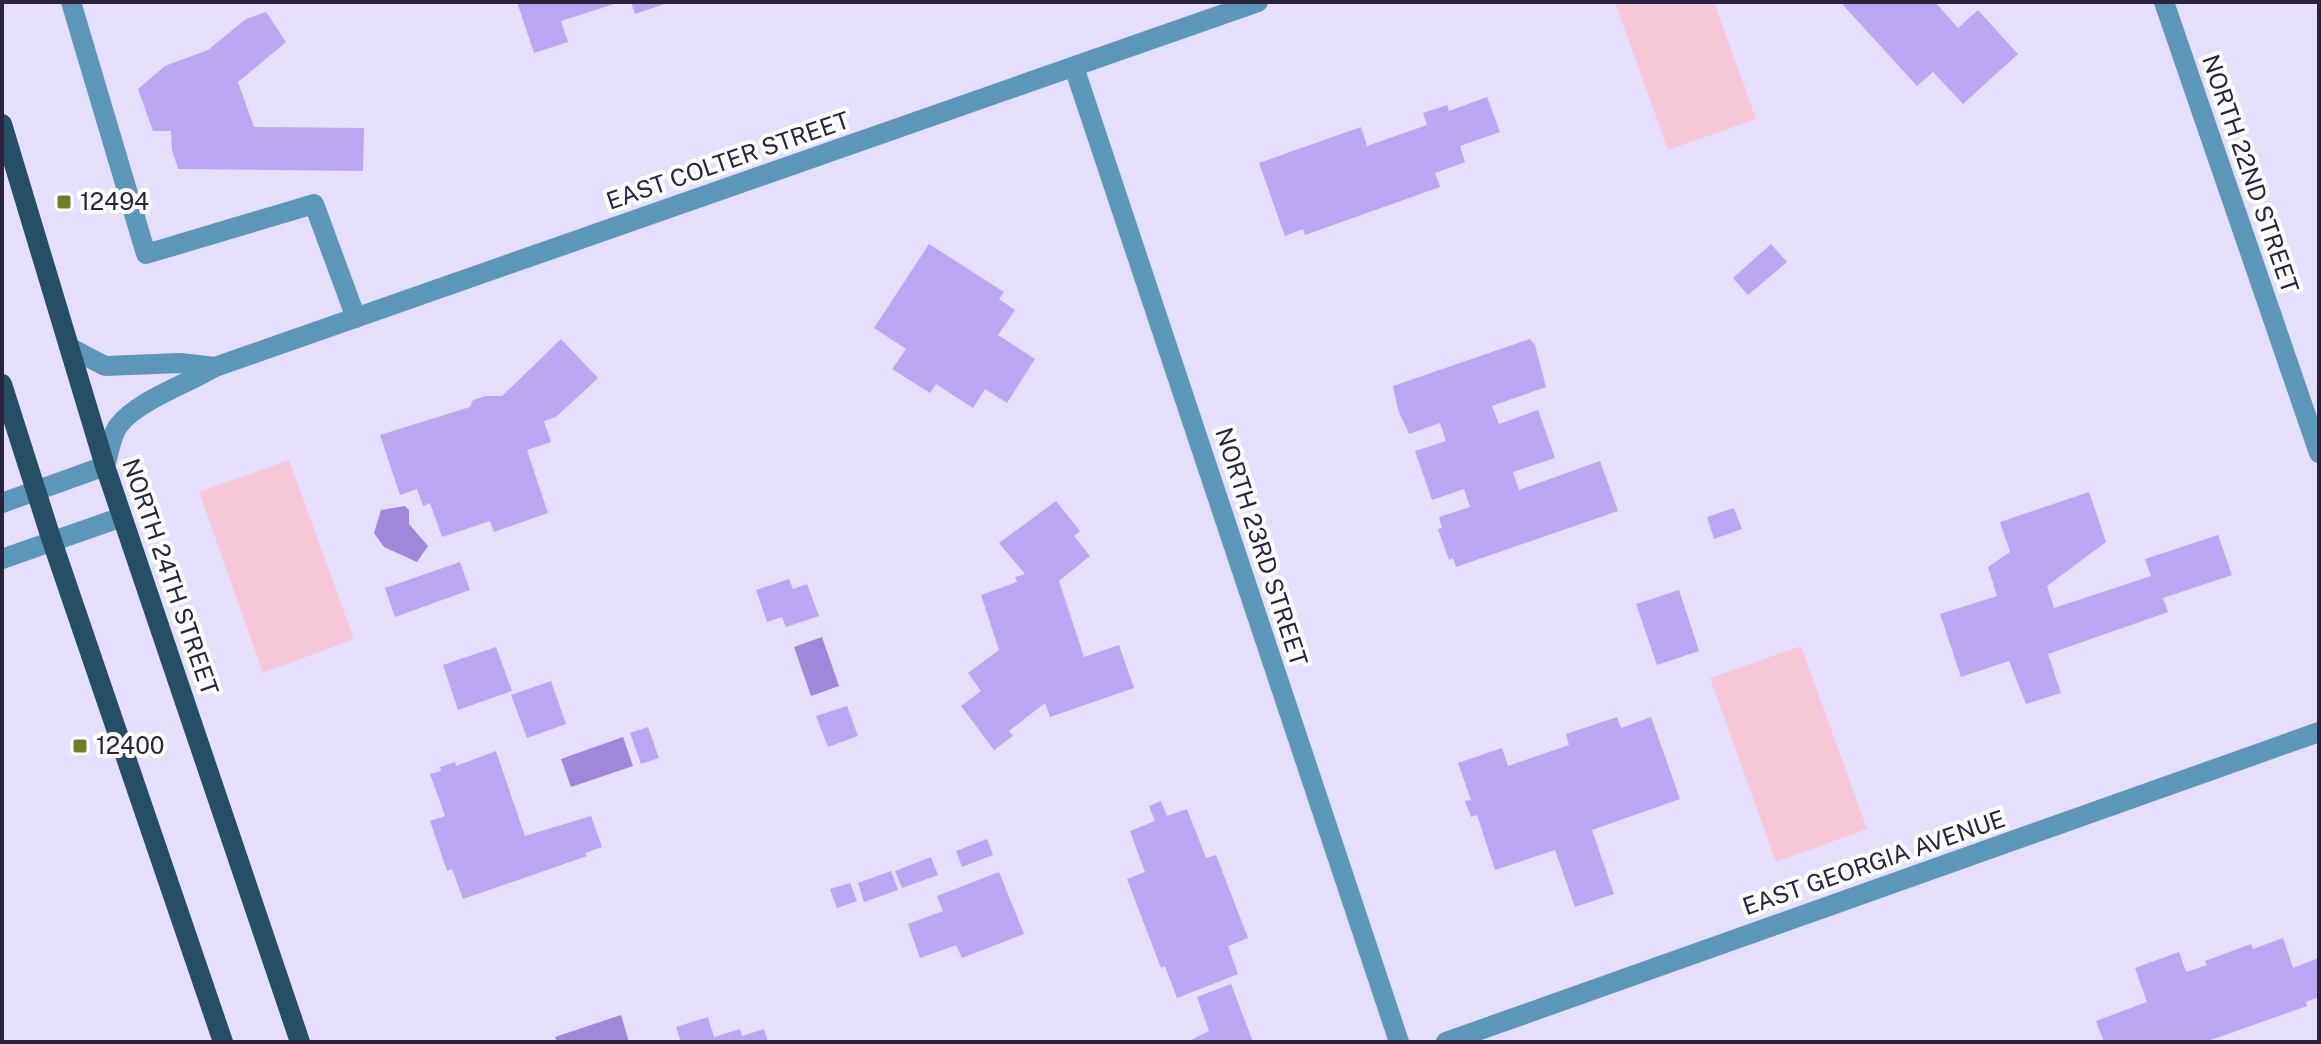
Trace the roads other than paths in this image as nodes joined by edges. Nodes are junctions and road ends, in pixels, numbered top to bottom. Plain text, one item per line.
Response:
1 (71, 2) edge
2 (1258, 2) edge
3 (2164, 2) edge
4 (1074, 67) junction
5 (2, 124) edge
6 (356, 318) junction
7 (69, 347) junction
8 (215, 367) junction
9 (2, 384) edge
10 (2319, 453) edge
11 (105, 466) junction
12 (35, 491) junction
13 (2, 503) edge
14 (122, 517) junction
15 (52, 541) junction
16 (2, 559) edge
17 (2319, 732) edge
18 (223, 1042) edge
19 (300, 1042) edge
20 (1399, 1042) edge
21 (1446, 1042) edge

1 - 6 street
2 - 4 street, EAST COLTER STREET
3 - 10 street, NORTH 22ND STREET
4 - 6 street, EAST COLTER STREET
4 - 20 street, NORTH 23RD STREET
5 - 7 main road, NORTH 24TH STREET
6 - 8 street, EAST COLTER STREET
7 - 8 street, EAST COLTER STREET
7 - 11 main road, NORTH 24TH STREET
8 - 11 street, EAST COLTER STREET
9 - 12 main road
11 - 12 street
11 - 14 main road, NORTH 24TH STREET
12 - 13 street
12 - 15 main road
14 - 15 street
14 - 19 main road, NORTH 24TH STREET
15 - 16 street
15 - 18 main road
17 - 21 street, EAST GEORGIA AVENUE

